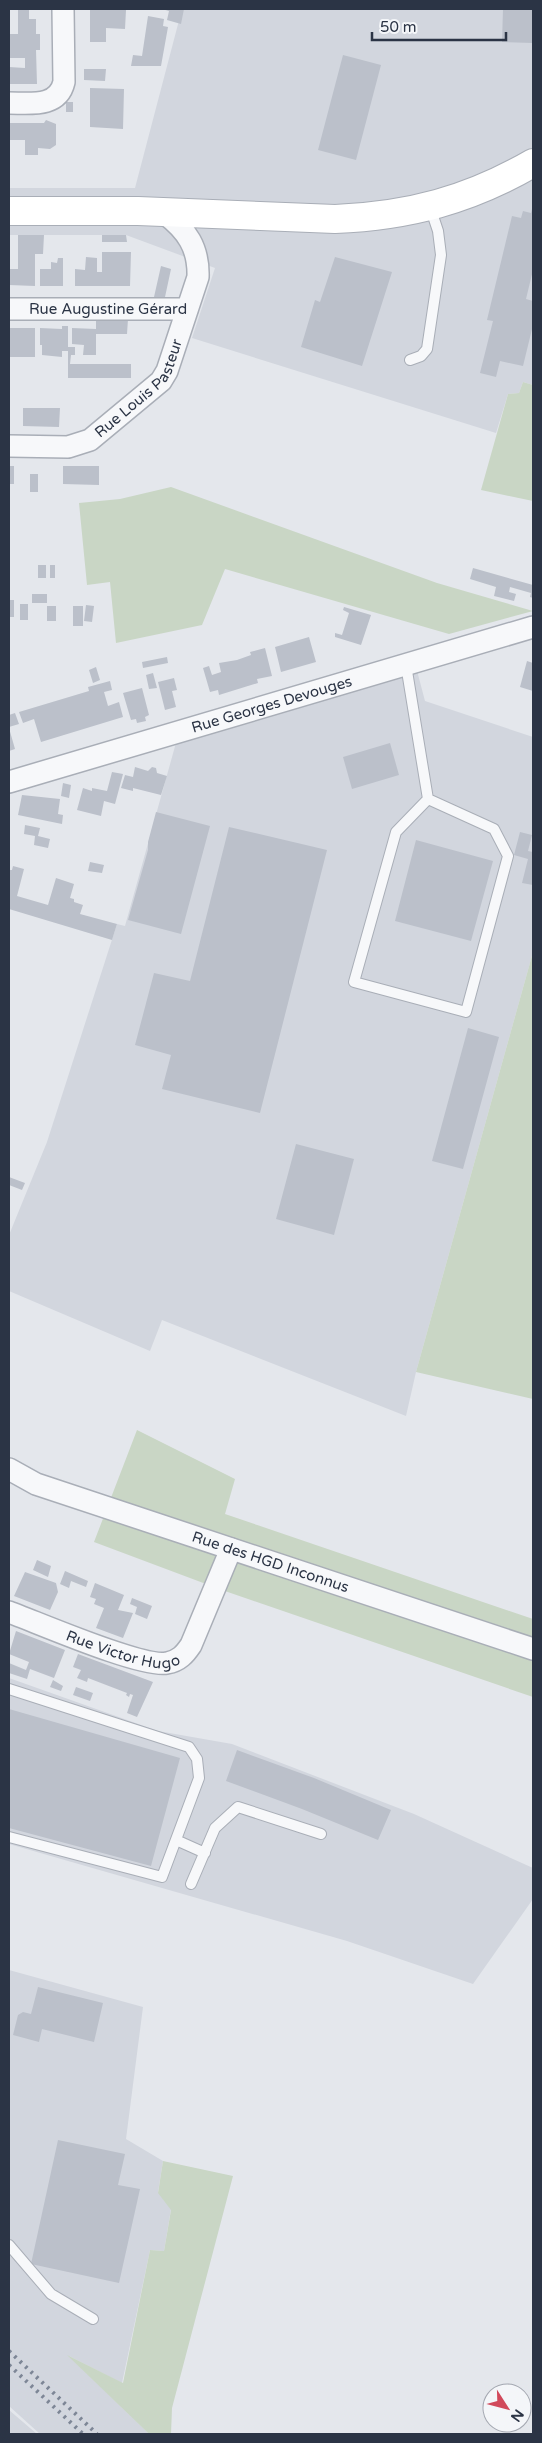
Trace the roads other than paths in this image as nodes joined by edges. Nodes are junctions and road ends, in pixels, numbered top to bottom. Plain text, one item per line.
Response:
1 (63, 9) edge
2 (9, 103) edge
3 (533, 162) edge
4 (429, 206) junction
5 (9, 212) edge
6 (164, 213) junction
7 (9, 309) edge
8 (187, 309) junction
9 (410, 360) dead end
10 (9, 446) edge
11 (533, 628) edge
12 (406, 666) junction
13 (9, 782) edge
14 (428, 799) junction
15 (9, 1469) edge
16 (231, 1549) junction
17 (9, 1612) edge
18 (533, 1649) edge
19 (9, 1689) edge
20 (321, 1834) dead end
21 (9, 1837) edge
22 (176, 1840) junction
23 (204, 1853) junction
24 (192, 1884) dead end
25 (9, 2246) edge
26 (93, 2319) dead end

1 - 2 street
3 - 4 street
4 - 6 street
4 - 9 lane
5 - 6 street
6 - 8 street, Rue Augustine Gérard
7 - 8 street, Rue Augustine Gérard
8 - 10 street, Rue Louis Pasteur
11 - 12 street, Rue Georges Devouges
12 - 13 street, Rue Georges Devouges
12 - 14 lane
14 - 14 lane
15 - 16 street, Rue des HGD Inconnus
16 - 17 street, Rue Victor Hugo
16 - 18 street, Rue des HGD Inconnus
19 - 22 lane
20 - 23 lane
21 - 22 lane
22 - 23 lane
23 - 24 lane
25 - 26 lane

